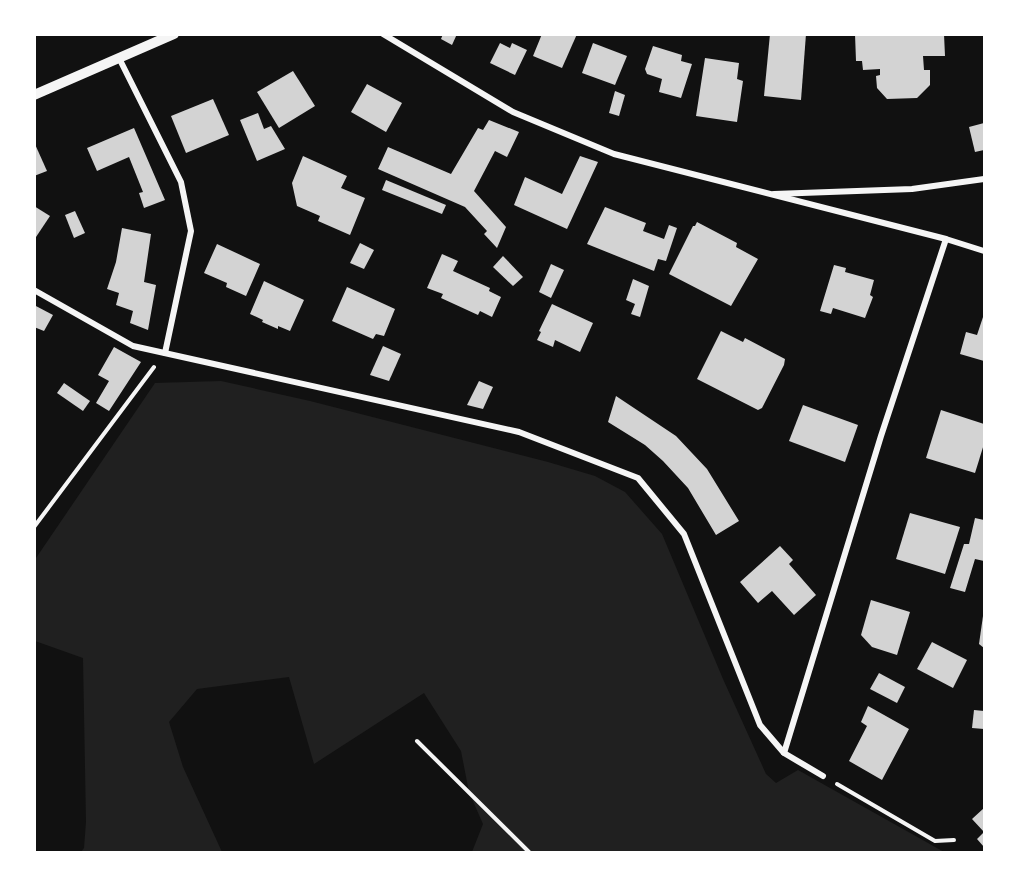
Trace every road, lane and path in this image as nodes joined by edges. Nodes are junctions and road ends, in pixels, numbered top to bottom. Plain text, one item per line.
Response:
1 (174, 34) edge
2 (383, 34) edge
3 (119, 58) junction
4 (34, 95) edge
5 (984, 179) edge
6 (765, 194) junction
7 (946, 239) junction
8 (984, 251) edge
9 (34, 290) edge
10 (165, 353) junction
11 (34, 527) edge
12 (417, 741) dead end
13 (784, 753) junction
14 (823, 776) joint
15 (954, 840) dead end
16 (529, 852) edge

1 - 3 street
2 - 6 street
3 - 4 street
3 - 10 street
5 - 6 street
6 - 7 street
7 - 8 street
7 - 13 street
9 - 10 street
10 - 11 path
10 - 13 street
12 - 16 path
13 - 14 street
14 - 15 path

